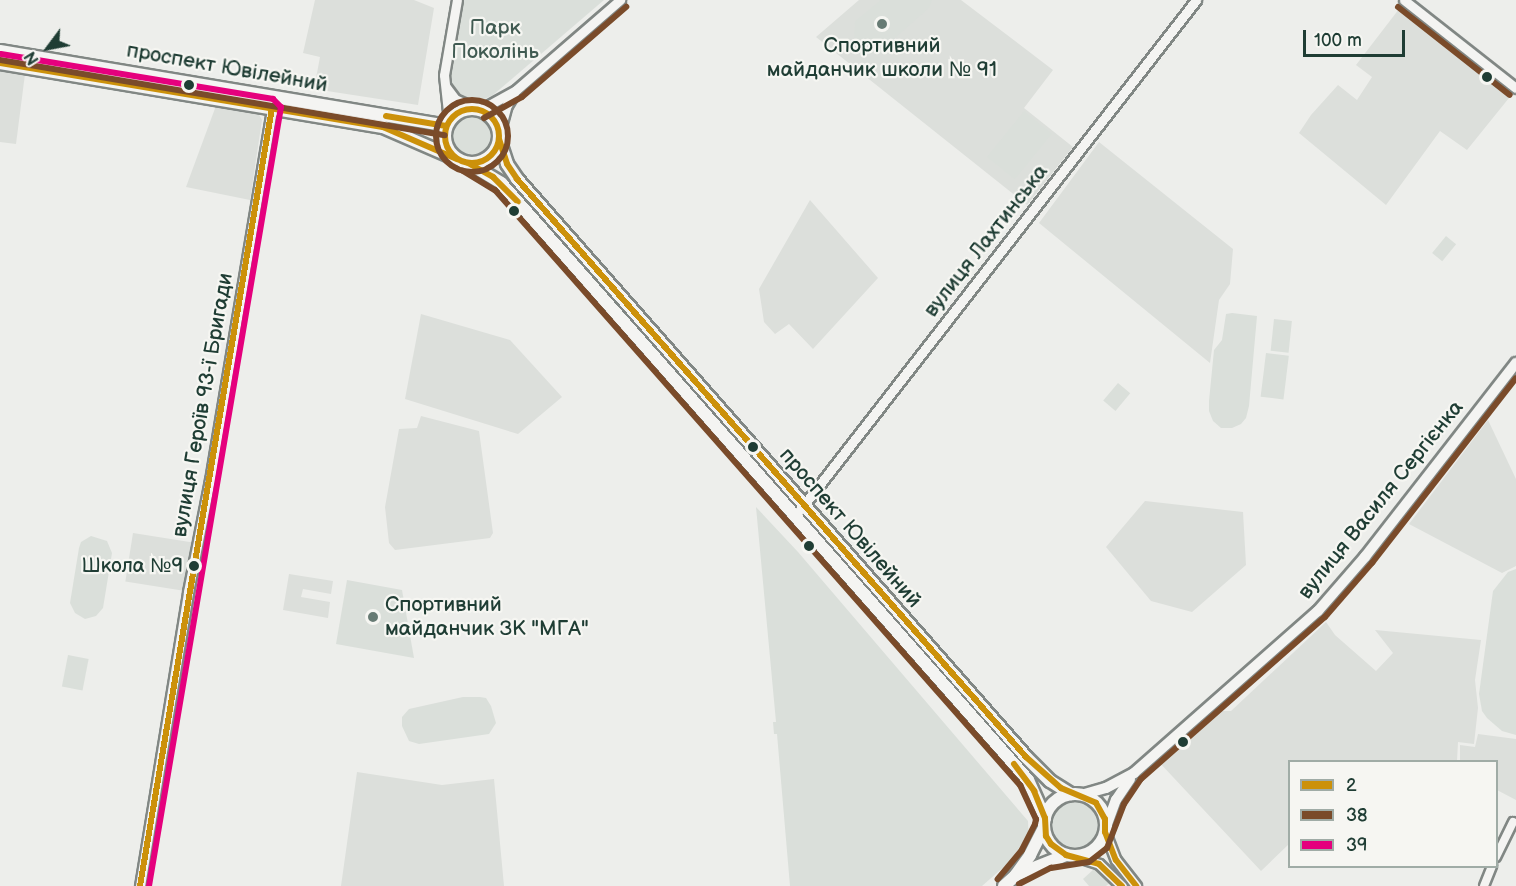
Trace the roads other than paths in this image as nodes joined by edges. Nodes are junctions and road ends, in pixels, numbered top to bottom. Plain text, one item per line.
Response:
1 (457, 0) edge
2 (620, 0) edge
3 (1196, 0) edge
4 (1404, 0) edge
5 (0, 51) edge
6 (0, 63) edge
7 (446, 87) junction
8 (1516, 88) edge
9 (516, 90) junction
10 (273, 101) junction
11 (478, 110) junction
12 (448, 124) junction
13 (499, 136) junction
14 (462, 161) junction
15 (1516, 363) edge
16 (803, 504) junction
17 (795, 516) junction
18 (1134, 773) junction
19 (1076, 795) junction
20 (1044, 822) junction
21 (1513, 822) dead end
22 (1105, 830) junction
23 (1071, 855) junction
24 (1498, 855) edge
25 (1492, 868) edge
26 (1015, 876) junction
27 (140, 886) edge
28 (1004, 886) edge
29 (1122, 886) edge
30 (1136, 886) edge
31 (1484, 886) edge

1 - 7 street
2 - 9 street
3 - 16 street, вулиця Лахтинська
4 - 8 street
5 - 10 main road, проспект Ювілейний
6 - 10 main road, проспект Ювілейний
7 - 11 street
7 - 12 street
9 - 11 street
9 - 13 street
10 - 12 main road, проспект Ювілейний
10 - 14 main road, проспект Ювілейний
10 - 27 street, вулиця Героїв 93-ї Бригади
11 - 12 main road
11 - 13 main road
12 - 14 main road
13 - 14 main road
13 - 16 main road, проспект Ювілейний
14 - 17 main road, проспект Ювілейний
15 - 18 main road, вулиця Василя Сергієнка
16 - 17 street, вулиця Лахтинська
16 - 19 main road, проспект Ювілейний
17 - 20 main road, проспект Ювілейний
18 - 19 main road, вулиця Василя Сергієнка
18 - 22 main road, вулиця Василя Сергієнка
19 - 20 main road
19 - 22 main road
20 - 23 main road
20 - 26 main road
21 - 24 street
22 - 23 main road
22 - 30 street
23 - 26 main road
23 - 29 street
25 - 31 street
26 - 28 main road

